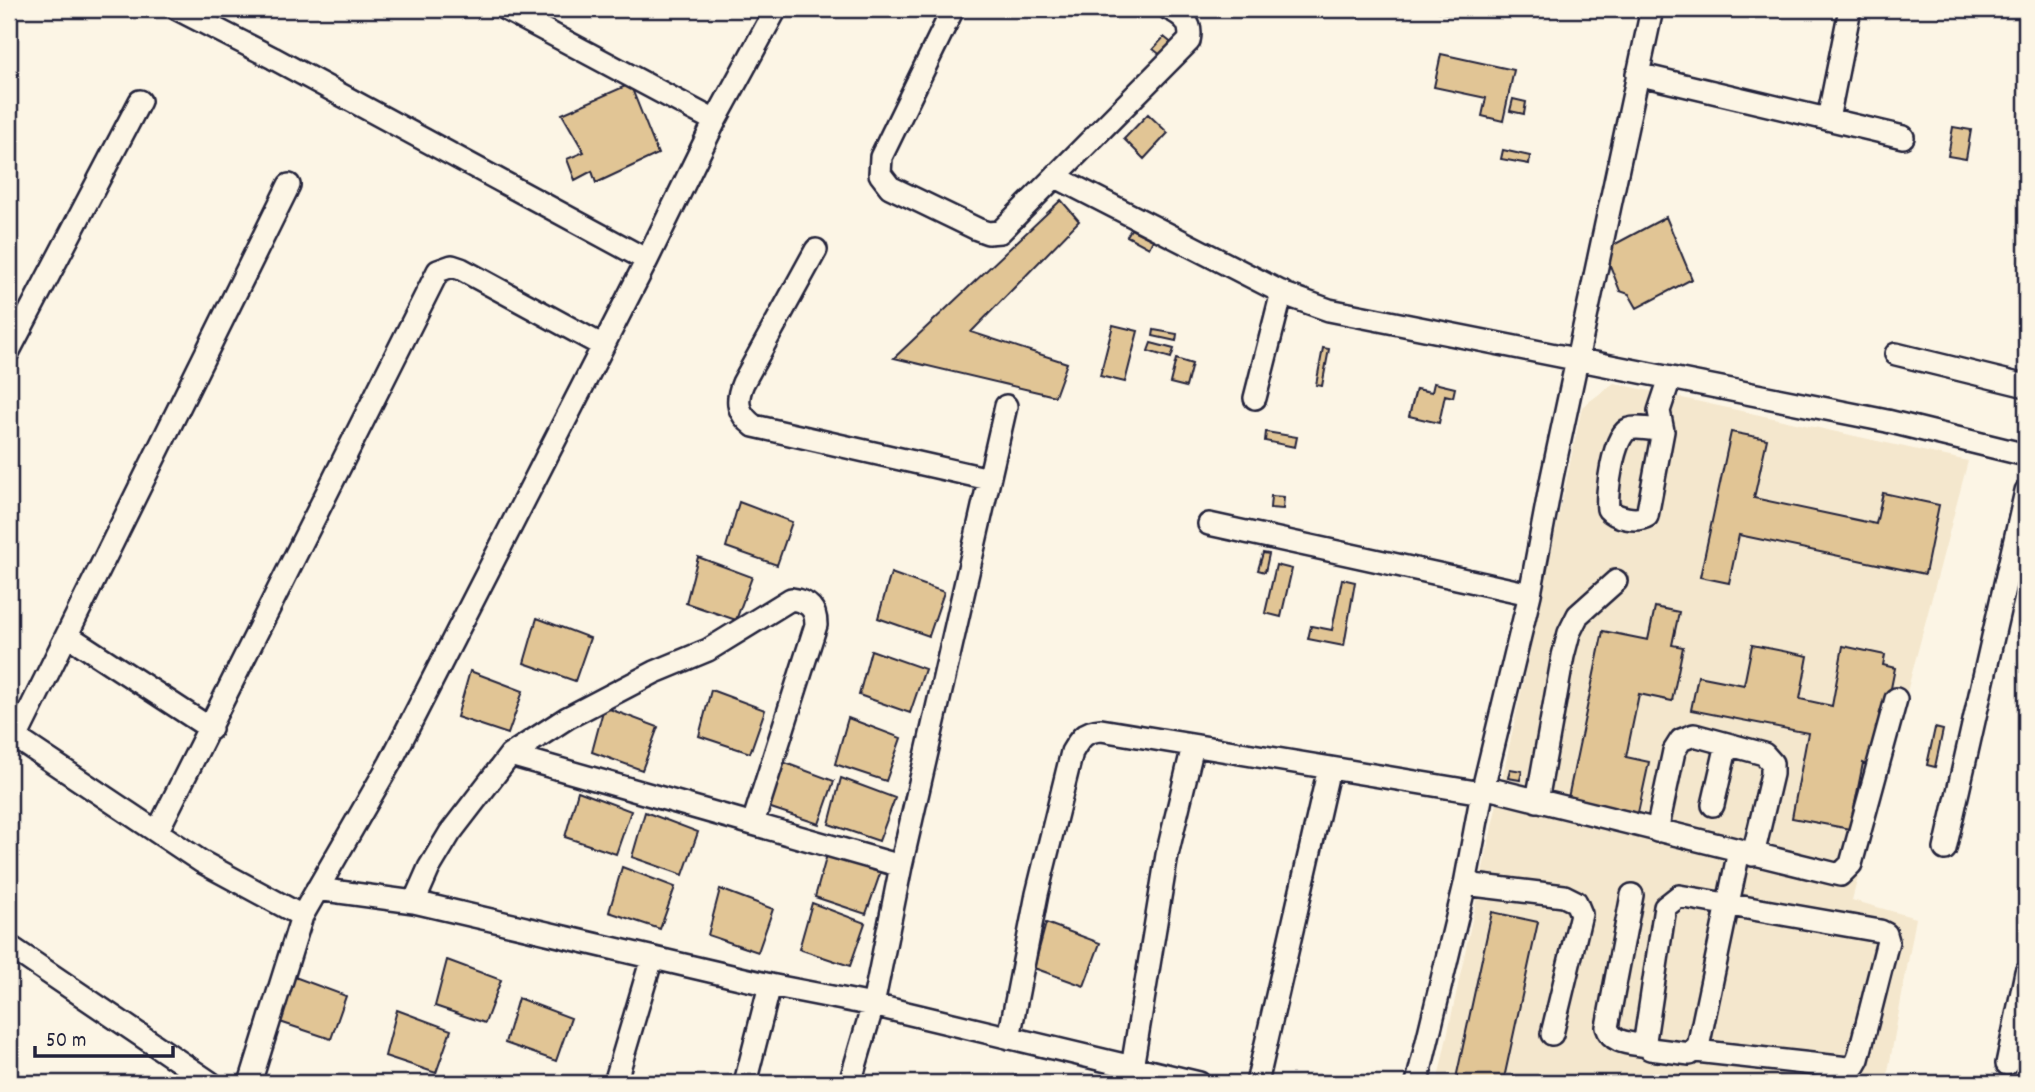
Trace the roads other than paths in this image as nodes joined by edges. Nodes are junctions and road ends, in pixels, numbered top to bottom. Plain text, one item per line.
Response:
1 (177, 9) edge
2 (505, 9) edge
3 (776, 9) edge
4 (953, 9) edge
5 (1169, 9) edge
6 (1652, 9) edge
7 (1850, 9) edge
8 (1637, 75) junction
9 (140, 101) dead end
10 (1828, 119) junction
11 (715, 121) junction
12 (1903, 137) dead end
13 (1056, 177) junction
14 (289, 185) dead end
15 (816, 250) dead end
16 (647, 260) junction
17 (1282, 292) junction
18 (603, 346) junction
19 (9, 351) edge
20 (1896, 354) dead end
21 (1577, 359) junction
22 (1670, 378) junction
23 (2026, 386) edge
24 (1255, 398) dead end
25 (1006, 406) dead end
26 (1663, 431) dead end
27 (2026, 454) edge
28 (989, 480) junction
29 (2026, 491) edge
30 (1209, 524) dead end
31 (1616, 581) dead end
32 (1530, 594) junction
33 (67, 635) junction
34 (1896, 699) dead end
35 (211, 729) junction
36 (13, 736) edge
37 (1727, 744) junction
38 (1193, 746) junction
39 (510, 755) junction
40 (1329, 768) junction
41 (1482, 790) junction
42 (1537, 801) junction
43 (1713, 805) dead end
44 (753, 823) junction
45 (1657, 831) junction
46 (157, 832) junction
47 (1945, 849) dead end
48 (1746, 853) junction
49 (901, 866) junction
50 (1465, 884) junction
51 (317, 889) junction
52 (1632, 895) dead end
53 (414, 902) junction
54 (1727, 905) junction
55 (302, 916) junction
56 (9, 946) edge
57 (652, 958) junction
58 (2026, 972) edge
59 (770, 985) junction
60 (873, 1005) junction
61 (1552, 1034) dead end
62 (1009, 1038) junction
63 (1647, 1046) junction
64 (1696, 1051) junction
65 (2007, 1064) dead end
66 (1132, 1068) junction
67 (211, 1083) edge
68 (250, 1083) edge
69 (615, 1083) edge
70 (745, 1083) edge
71 (850, 1083) edge
72 (1199, 1083) edge
73 (1257, 1083) edge
74 (1418, 1083) edge

1 - 16 street
2 - 11 street
3 - 11 street
4 - 13 street
5 - 13 street
6 - 8 street
7 - 10 street
8 - 10 street
8 - 21 street
9 - 19 street
10 - 12 street
11 - 16 street
13 - 17 street
14 - 33 street
15 - 28 street
16 - 18 street
17 - 21 street
17 - 24 street
18 - 35 street
18 - 51 street
20 - 23 street
21 - 22 street
21 - 32 street
22 - 26 street
22 - 27 street
25 - 28 street
28 - 49 street
29 - 47 street
30 - 32 street
31 - 42 street
32 - 41 street
33 - 35 street
33 - 36 street
34 - 48 street
35 - 46 street
36 - 46 street
37 - 43 street
37 - 45 street
37 - 48 street
38 - 40 street
38 - 62 street
38 - 66 street
39 - 44 street
39 - 44 street
39 - 53 street
40 - 41 street
40 - 73 street
41 - 42 street
41 - 50 street
42 - 45 street
44 - 49 street
45 - 48 street
46 - 55 street
48 - 54 street
49 - 60 street
50 - 61 street
50 - 74 street
51 - 53 street
51 - 55 street
52 - 63 street
53 - 57 street
54 - 63 street
54 - 64 street
54 - 64 street
55 - 68 street
56 - 67 street
57 - 59 street
57 - 69 street
58 - 65 street
59 - 60 street
59 - 70 street
60 - 62 street
60 - 71 street
62 - 66 street
63 - 64 street
66 - 72 street

